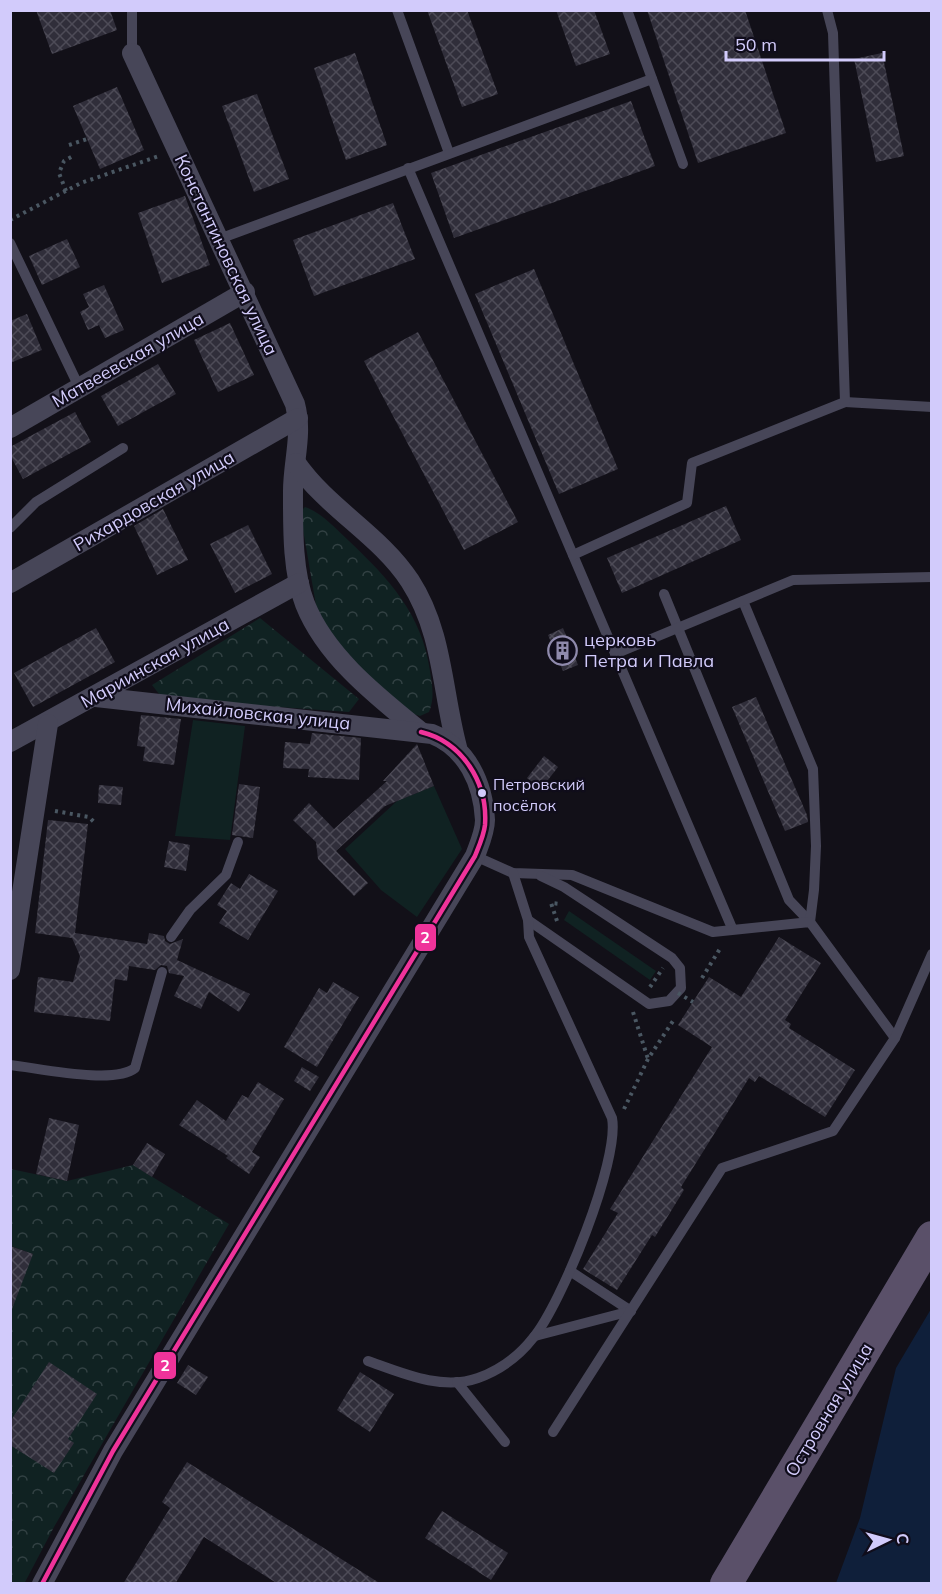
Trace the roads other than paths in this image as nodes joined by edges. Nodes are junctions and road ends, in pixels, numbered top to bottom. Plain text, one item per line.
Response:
1 (132, 10) edge
2 (397, 10) edge
3 (627, 10) edge
4 (827, 10) edge
5 (132, 53) joint
6 (652, 79) junction
7 (449, 153) junction
8 (683, 164) dead end
9 (408, 168) junction
10 (219, 239) junction
11 (10, 243) edge
12 (245, 292) junction
13 (80, 388) junction
14 (845, 402) junction
15 (932, 407) edge
16 (298, 418) junction
17 (10, 428) edge
18 (123, 448) dead end
19 (296, 463) junction
20 (10, 528) edge
21 (573, 555) junction
22 (932, 577) edge
23 (12, 578) edge
24 (299, 583) junction
25 (664, 594) dead end
26 (743, 601) junction
27 (678, 628) junction
28 (615, 654) junction
29 (96, 697) junction
30 (48, 724) junction
31 (421, 732) junction
32 (10, 742) edge
33 (457, 747) junction
34 (238, 843) dead end
35 (475, 856) junction
36 (513, 873) junction
37 (538, 874) junction
38 (528, 920) junction
39 (810, 922) junction
40 (732, 928) junction
41 (171, 937) dead end
42 (932, 954) edge
43 (10, 970) edge
44 (162, 972) dead end
45 (895, 1038) junction
46 (10, 1065) edge
47 (932, 1237) edge
48 (570, 1271) junction
49 (630, 1311) junction
50 (535, 1336) junction
51 (368, 1361) dead end
52 (457, 1382) junction
53 (553, 1432) dead end
54 (505, 1442) dead end
55 (42, 1584) edge
56 (726, 1584) edge

1 - 5 lane
2 - 7 lane
3 - 6 lane
4 - 14 lane
5 - 10 street, Константиновская улица
6 - 7 lane
6 - 8 lane
7 - 9 lane
9 - 10 lane
9 - 21 lane
10 - 12 street, Константиновская улица
11 - 13 lane
12 - 13 street, Матвеевская улица
12 - 16 street, Константиновская улица
13 - 17 street, Матвеевская улица
14 - 15 lane
14 - 21 lane
16 - 19 street, Константиновская улица
16 - 23 street, Рихардовская улица
18 - 20 lane
19 - 24 street, Константиновская улица
19 - 33 street
21 - 28 lane
22 - 26 lane
24 - 29 street, Мариинская улица
24 - 31 street, Константиновская улица
25 - 27 lane
26 - 27 lane
26 - 39 lane
27 - 28 lane
27 - 39 lane
28 - 40 lane
29 - 30 street, Мариинская улица
29 - 31 street, Михайловская улица
30 - 32 street, Мариинская улица
30 - 43 street
31 - 33 street
33 - 35 street
34 - 41 lane
35 - 36 lane
35 - 55 street
36 - 37 lane
36 - 38 lane
37 - 38 lane
37 - 40 lane
38 - 48 lane
39 - 40 lane
39 - 45 lane
42 - 45 lane
44 - 46 lane
45 - 49 lane
47 - 56 main road, Островная улица
48 - 49 lane
48 - 50 lane
49 - 50 lane
49 - 53 lane
50 - 52 lane
51 - 52 lane
52 - 54 lane

